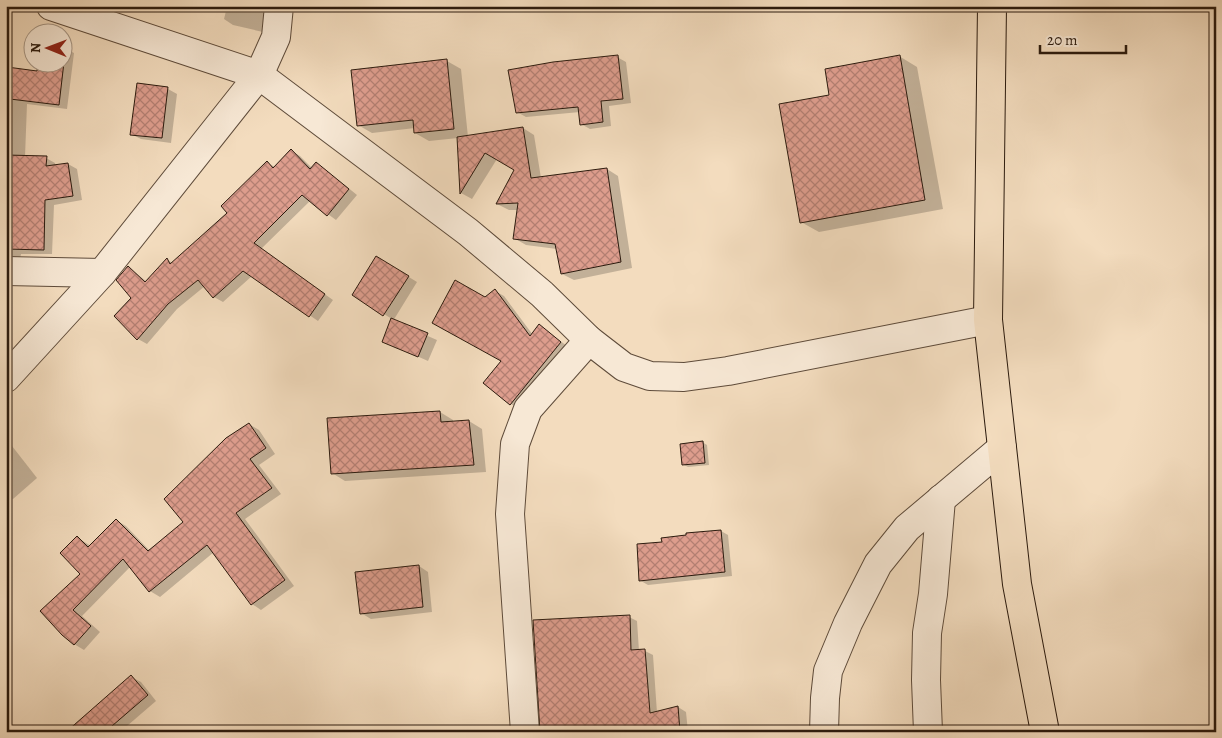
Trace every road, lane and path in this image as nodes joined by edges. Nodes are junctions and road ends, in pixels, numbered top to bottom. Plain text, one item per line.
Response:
1 (51, 6) edge
2 (279, 6) edge
3 (991, 8) edge
4 (259, 75) junction
5 (6, 271) edge
6 (102, 273) junction
7 (988, 320) junction
8 (589, 340) junction
9 (6, 378) edge
10 (1002, 448) junction
11 (941, 499) junction
12 (525, 732) edge
13 (824, 732) edge
14 (928, 732) edge
15 (1045, 732) edge

1 - 4 street
2 - 4 street
3 - 7 highway
4 - 6 street
4 - 8 street
5 - 6 street
6 - 9 street
7 - 8 street
7 - 10 highway
8 - 12 street
10 - 11 street
10 - 15 highway
11 - 13 street
11 - 14 street

